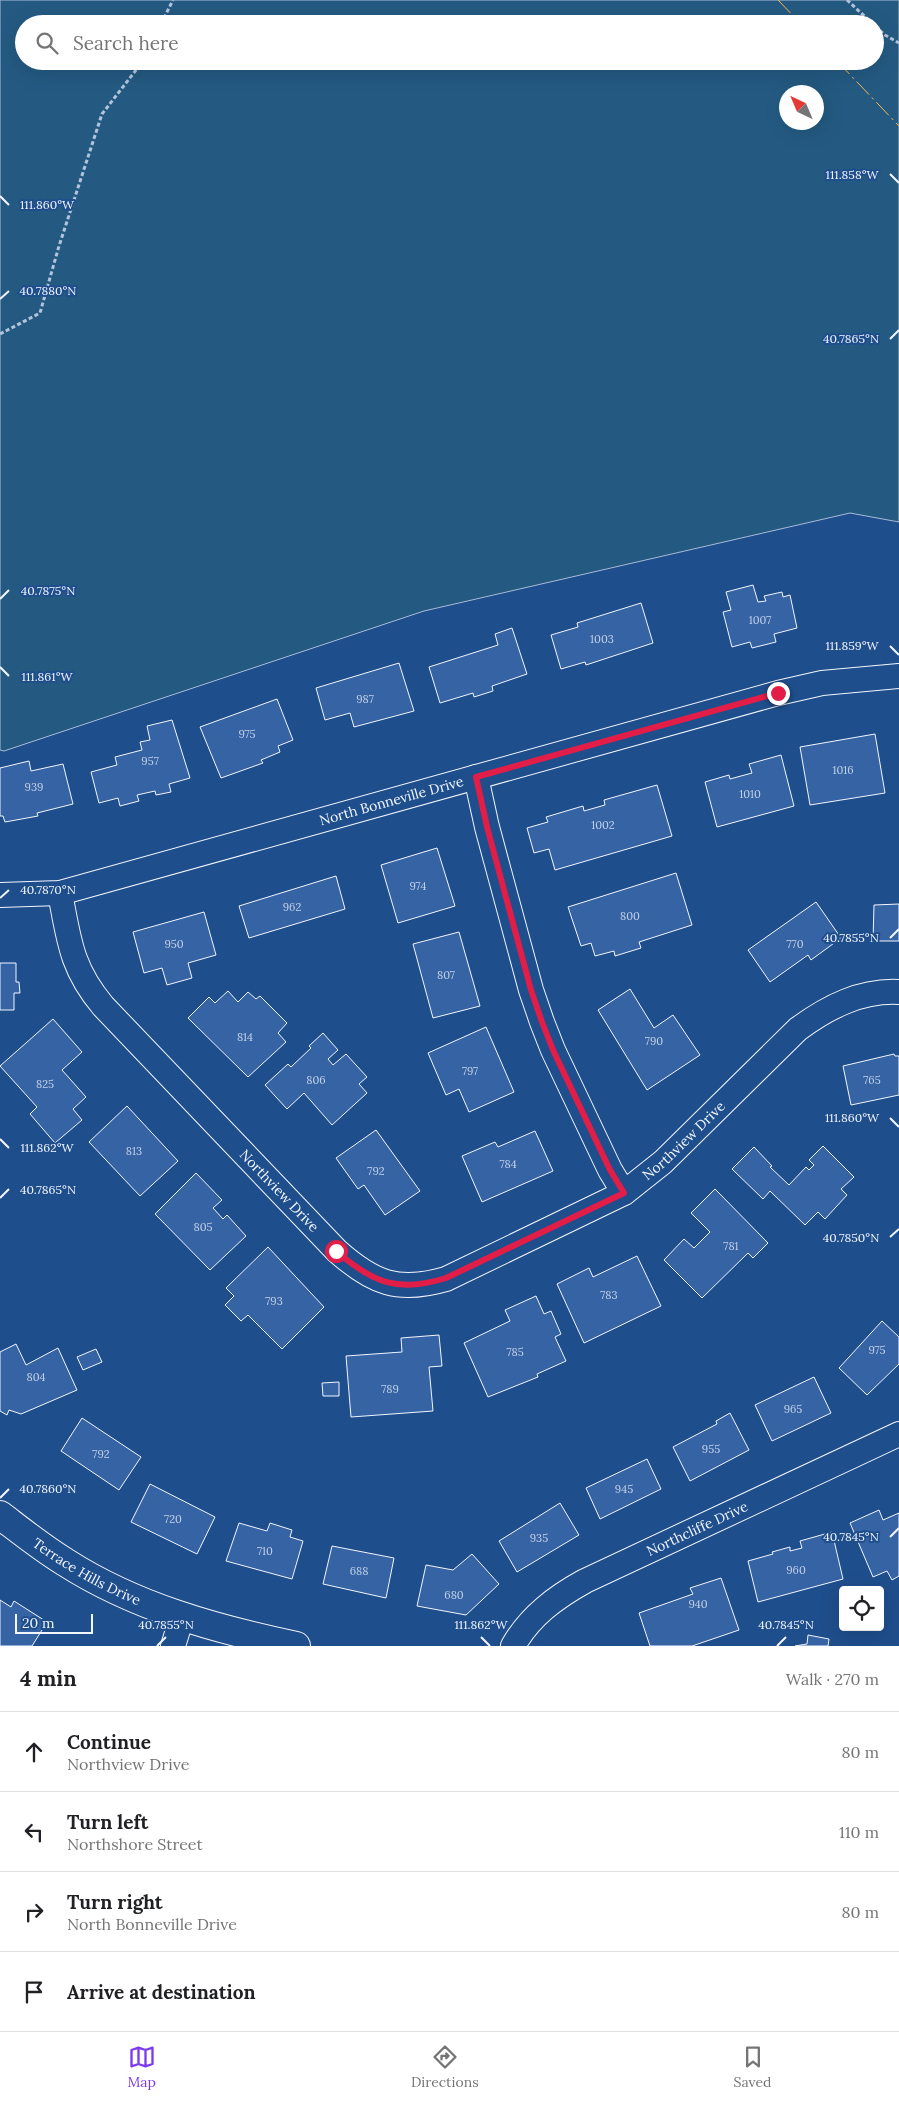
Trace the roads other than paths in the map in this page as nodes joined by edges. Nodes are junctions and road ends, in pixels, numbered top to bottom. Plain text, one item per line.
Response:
1 (899, 676) edge
2 (476, 777) junction
3 (60, 893) junction
4 (0, 895) edge
5 (899, 992) edge
6 (624, 1193) junction
7 (899, 1434) edge
8 (0, 1515) edge
9 (182, 1617) junction
10 (173, 1646) edge
11 (296, 1646) edge
12 (513, 1646) edge

1 - 2 street, North Bonneville Drive
2 - 3 street, North Bonneville Drive
2 - 6 street
3 - 4 street, North Bonneville Drive
3 - 6 street, Northview Drive
5 - 6 street, Northview Drive
7 - 12 street, Northcliffe Drive
8 - 9 street, Terrace Hills Drive
9 - 10 street
9 - 11 street, Terrace Hills Drive

